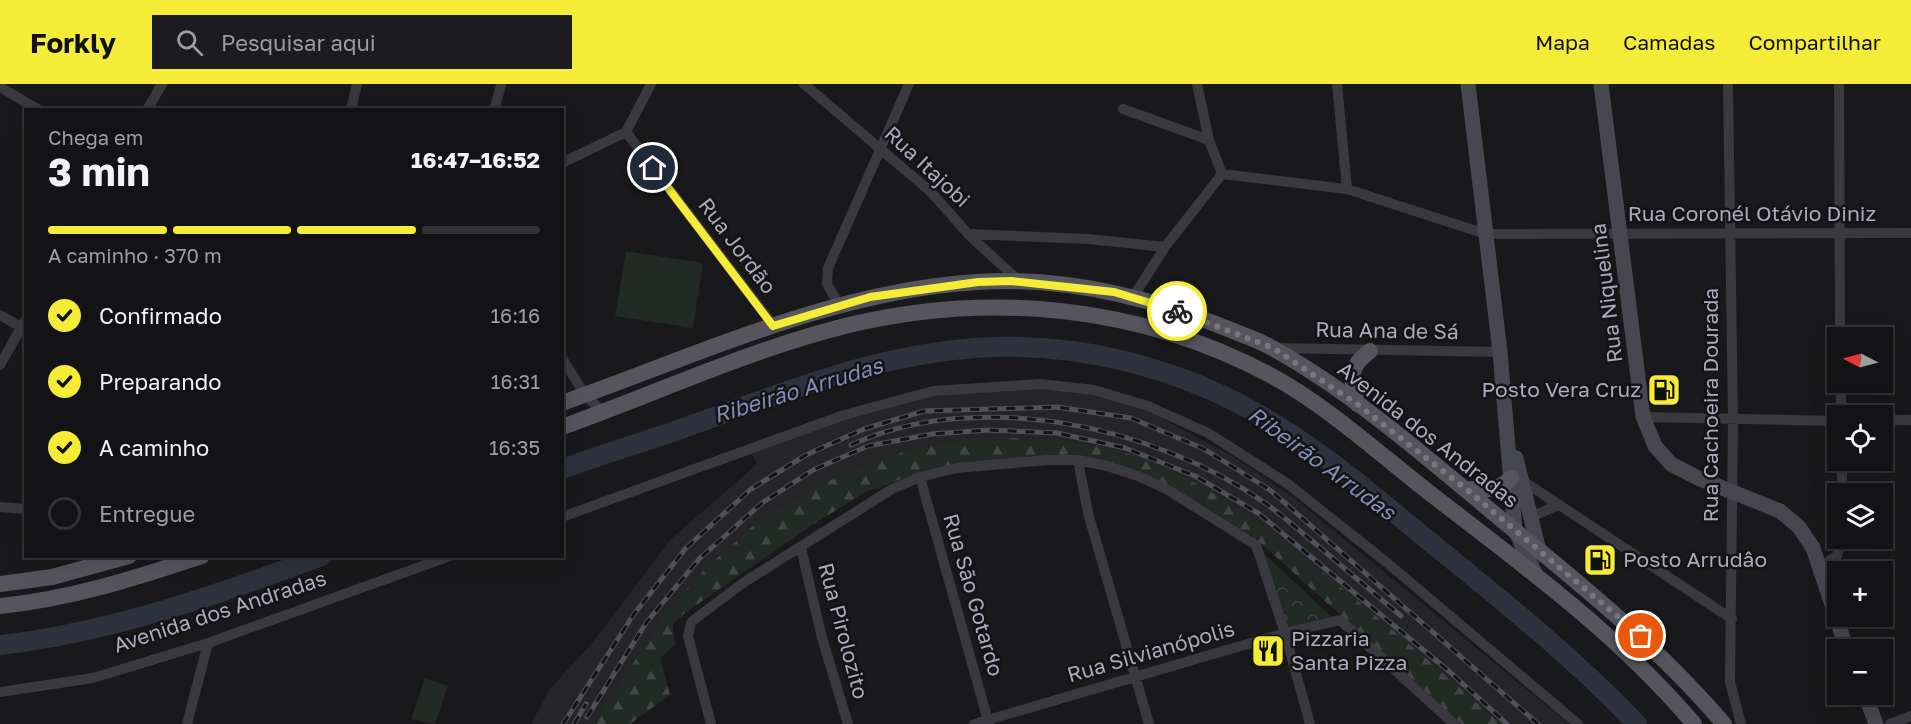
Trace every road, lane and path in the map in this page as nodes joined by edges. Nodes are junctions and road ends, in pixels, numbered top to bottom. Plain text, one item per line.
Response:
1 (162, 84) edge
2 (357, 84) edge
3 (651, 84) edge
4 (804, 84) edge
5 (909, 84) edge
6 (1197, 84) edge
7 (1337, 84) edge
8 (1468, 84) edge
9 (1601, 84) edge
10 (1728, 84) edge
11 (1839, 84) edge
12 (501, 86) dead end
13 (2, 88) edge
14 (36, 108) edge
15 (148, 108) edge
16 (351, 108) edge
17 (495, 108) edge
18 (1123, 109) dead end
19 (626, 132) junction
20 (1209, 140) junction
21 (881, 149) junction
22 (564, 162) edge
23 (1222, 174) junction
24 (1347, 189) junction
25 (1729, 231) junction
26 (1839, 232) junction
27 (1621, 233) junction
28 (1911, 233) edge
29 (968, 234) junction
30 (1486, 234) junction
31 (1165, 247) junction
32 (1020, 282) junction
33 (1132, 297) junction
34 (840, 305) junction
35 (0, 315) edge
36 (24, 325) edge
37 (773, 326) junction
38 (1840, 327) edge
39 (1204, 345) junction
40 (779, 347) junction
41 (1273, 348) junction
42 (1370, 351) junction
43 (1500, 352) junction
44 (564, 361) edge
45 (0, 365) edge
46 (585, 395) junction
47 (564, 402) edge
48 (1357, 404) junction
49 (603, 412) junction
50 (1643, 417) junction
51 (1733, 420) junction
52 (1893, 420) edge
53 (1911, 420) edge
54 (1827, 421) edge
55 (564, 426) edge
56 (1078, 460) junction
57 (920, 477) junction
58 (1517, 480) junction
59 (1466, 489) junction
60 (1732, 492) junction
61 (1558, 505) junction
62 (0, 507) edge
63 (24, 509) edge
64 (564, 516) edge
65 (1530, 522) junction
66 (1515, 530) junction
67 (801, 548) junction
68 (1839, 549) edge
69 (1539, 550) junction
70 (122, 558) edge
71 (196, 558) edge
72 (444, 558) edge
73 (1820, 567) junction
74 (1536, 575) junction
75 (0, 584) edge
76 (0, 606) edge
77 (1732, 620) junction
78 (1285, 633) junction
79 (1843, 639) edge
80 (208, 643) junction
81 (1135, 676) junction
82 (0, 692) edge
83 (1868, 705) edge
84 (1911, 716) edge
85 (989, 722) edge
86 (187, 724) edge
87 (711, 724) edge
88 (848, 724) edge
89 (974, 724) edge
90 (1149, 724) edge
91 (1310, 724) edge
92 (1454, 724) edge
93 (1578, 724) edge
94 (1694, 724) edge
95 (1724, 724) edge
96 (1741, 724) edge
97 (1876, 724) edge
98 (1890, 724) edge

1 - 15 street
2 - 16 street
3 - 19 street
4 - 21 street, Rua Itajobi
5 - 21 street
6 - 20 street
7 - 24 street
8 - 30 street
9 - 27 street, Rua Niquelina
10 - 25 street, Rua Cachoeira Dourada
11 - 26 street
12 - 17 street
13 - 14 street
18 - 20 street
19 - 22 street
19 - 37 street, Rua Jordão
20 - 23 street
21 - 29 street, Rua Itajobi
21 - 34 street
23 - 24 street, Rua Coronél Otávio Diniz
23 - 31 street
24 - 30 street, Rua Coronél Otávio Diniz
25 - 26 street, Rua Coronél Otávio Diniz
25 - 27 street, Rua Coronél Otávio Diniz
25 - 51 street, Rua Cachoeira Dourada
26 - 28 street, Rua Coronél Otávio Diniz
26 - 38 street
27 - 30 street, Rua Coronél Otávio Diniz
27 - 50 street, Rua Niquelina
29 - 31 street
29 - 32 street, Rua Itajobi
30 - 43 street
31 - 33 street
32 - 33 main road, Avenida dos Andradas
32 - 34 main road, Avenida dos Andradas
33 - 41 main road, Avenida dos Andradas
34 - 37 main road, Avenida dos Andradas
35 - 36 street
36 - 45 street
37 - 40 main road
37 - 46 main road, Avenida dos Andradas
39 - 40 main road
39 - 41 main road
39 - 74 main road
40 - 49 main road
41 - 42 street, Rua Ana de Sá
41 - 48 main road, Avenida dos Andradas
42 - 43 street, Rua Ana de Sá
42 - 48 main road
43 - 58 street
44 - 46 street
46 - 47 main road, Avenida dos Andradas
46 - 49 street
48 - 59 main road, Avenida dos Andradas
49 - 55 main road
50 - 51 street
50 - 60 street, Rua Niquelina
51 - 54 street
51 - 60 street, Rua Cachoeira Dourada
52 - 53 street
56 - 57 street
56 - 78 street
56 - 81 street
57 - 67 street
57 - 85 street, Rua São Gotardo
58 - 59 main road
58 - 61 street
58 - 65 street
58 - 66 street
59 - 66 main road, Avenida dos Andradas
60 - 73 street, Rua Niquelina
60 - 77 street, Rua Cachoeira Dourada
61 - 65 street
61 - 77 street
62 - 63 street
64 - 93 street
65 - 69 street
66 - 69 main road, Avenida dos Andradas
66 - 74 street
67 - 87 street
67 - 88 street, Rua Pirolozito
68 - 73 street
69 - 95 main road, Avenida dos Andradas
70 - 75 main road
71 - 76 main road
72 - 80 street, Avenida dos Andradas
73 - 79 street, Rua Niquelina
74 - 94 main road
77 - 96 street, Rua Cachoeira Dourada
78 - 81 street, Rua Silvianópolis
78 - 91 street
78 - 92 street, Rua Silvianópolis
80 - 82 street, Avenida dos Andradas
80 - 86 street
81 - 85 street, Rua Silvianópolis
81 - 90 street
83 - 97 street
84 - 98 street
85 - 89 street, Rua Silvianópolis

